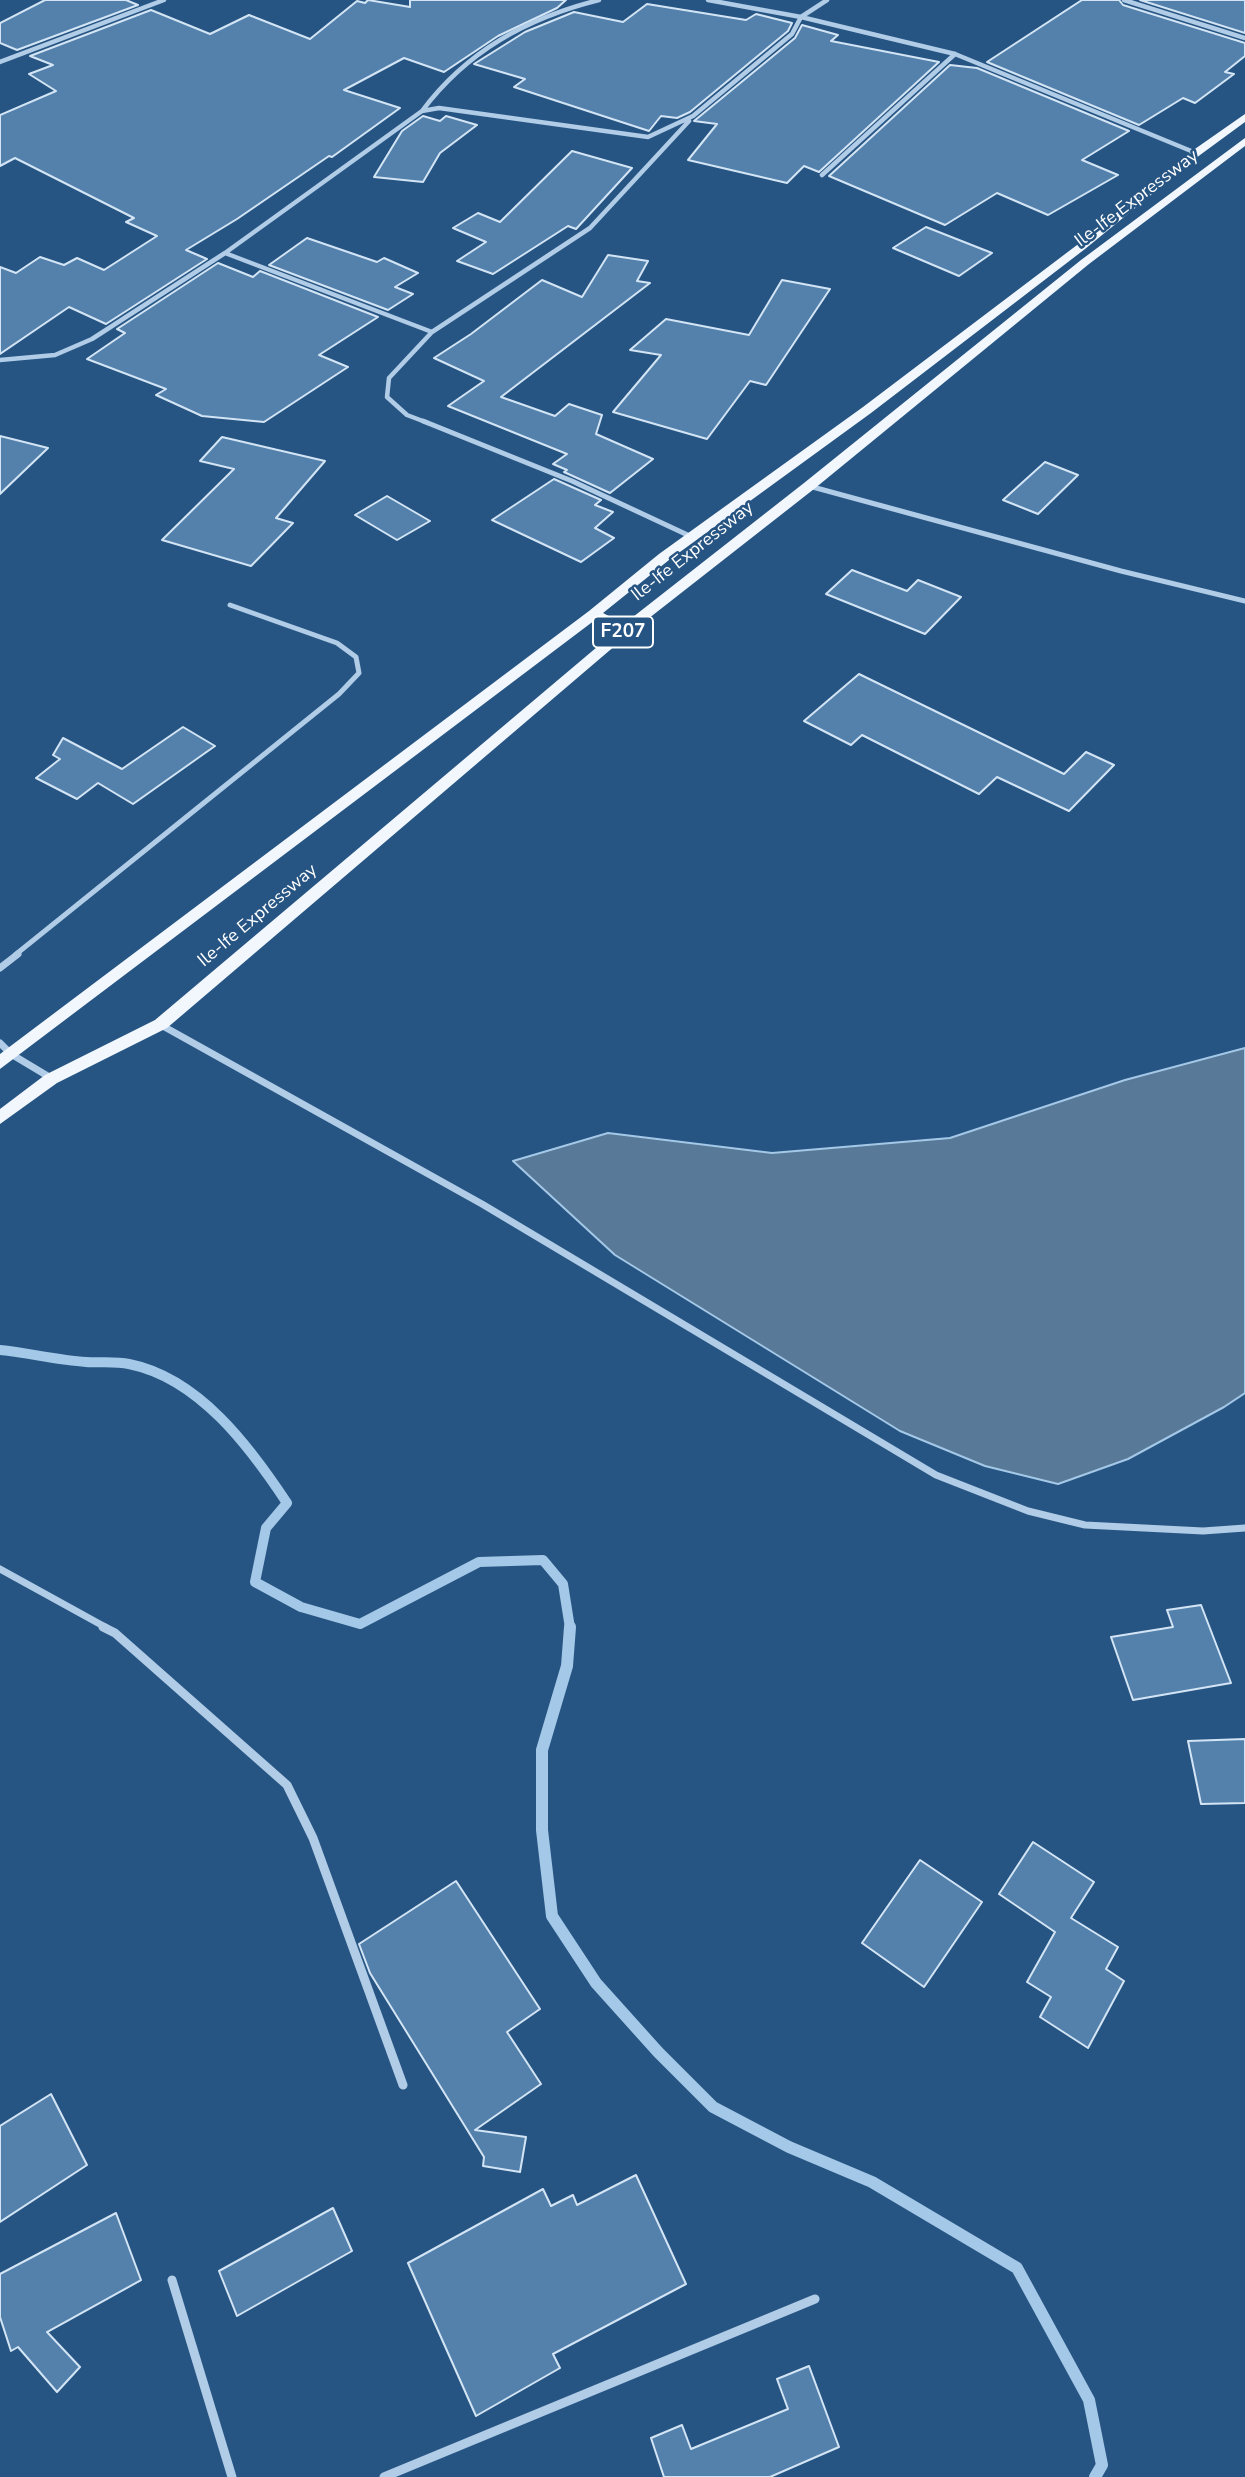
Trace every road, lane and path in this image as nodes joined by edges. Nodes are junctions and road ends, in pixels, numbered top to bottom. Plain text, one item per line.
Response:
1 (164, 0) edge
2 (599, 0) edge
3 (708, 0) edge
4 (827, 0) edge
5 (1125, 0) edge
6 (802, 17) junction
7 (1245, 38) edge
8 (955, 54) junction
9 (0, 56) edge
10 (3, 61) edge
11 (422, 111) junction
12 (693, 116) junction
13 (1245, 117) edge
14 (1245, 141) edge
15 (1196, 153) junction
16 (822, 175) dead end
17 (225, 253) junction
18 (432, 332) junction
19 (0, 360) edge
20 (809, 485) junction
21 (694, 538) junction
22 (681, 565) junction
23 (1244, 601) edge
24 (230, 605) dead end
25 (594, 614) junction
26 (625, 630) junction
27 (0, 968) edge
28 (161, 1024) junction
29 (0, 1043) edge
30 (6, 1058) edge
31 (51, 1079) junction
32 (0, 1118) edge
33 (1245, 1528) edge
34 (0, 1570) edge
35 (403, 2085) dead end
36 (172, 2280) dead end
37 (815, 2299) dead end
38 (232, 2477) edge
39 (384, 2477) edge

1 - 10 street
2 - 11 street
3 - 6 street
4 - 6 street
5 - 7 street
6 - 8 street
6 - 12 street
8 - 15 street
8 - 16 street
9 - 10 street
11 - 12 street
11 - 17 street
12 - 18 street
13 - 15 main road, Ile-Ife Expressway / F207
14 - 20 main road, Ile-Ife Expressway / F207
15 - 21 main road, Ile-Ife Expressway / F207
17 - 18 street
17 - 19 street
18 - 21 street
20 - 22 main road, Ile-Ife Expressway / F207
20 - 23 street
21 - 22 main road, Ile-Ife Expressway / F207
22 - 25 main road, Ile-Ife Expressway / F207
22 - 26 main road, Ile-Ife Expressway / F207
24 - 27 street
25 - 26 main road
25 - 30 main road, Ile-Ife Expressway / F207
26 - 28 main road, Ile-Ife Expressway / F207
28 - 31 main road, Ile-Ife Expressway / F207
28 - 33 street
29 - 30 street
30 - 31 street
31 - 32 main road, Ile-Ife Expressway / F207
34 - 35 street
36 - 38 street
37 - 39 street

